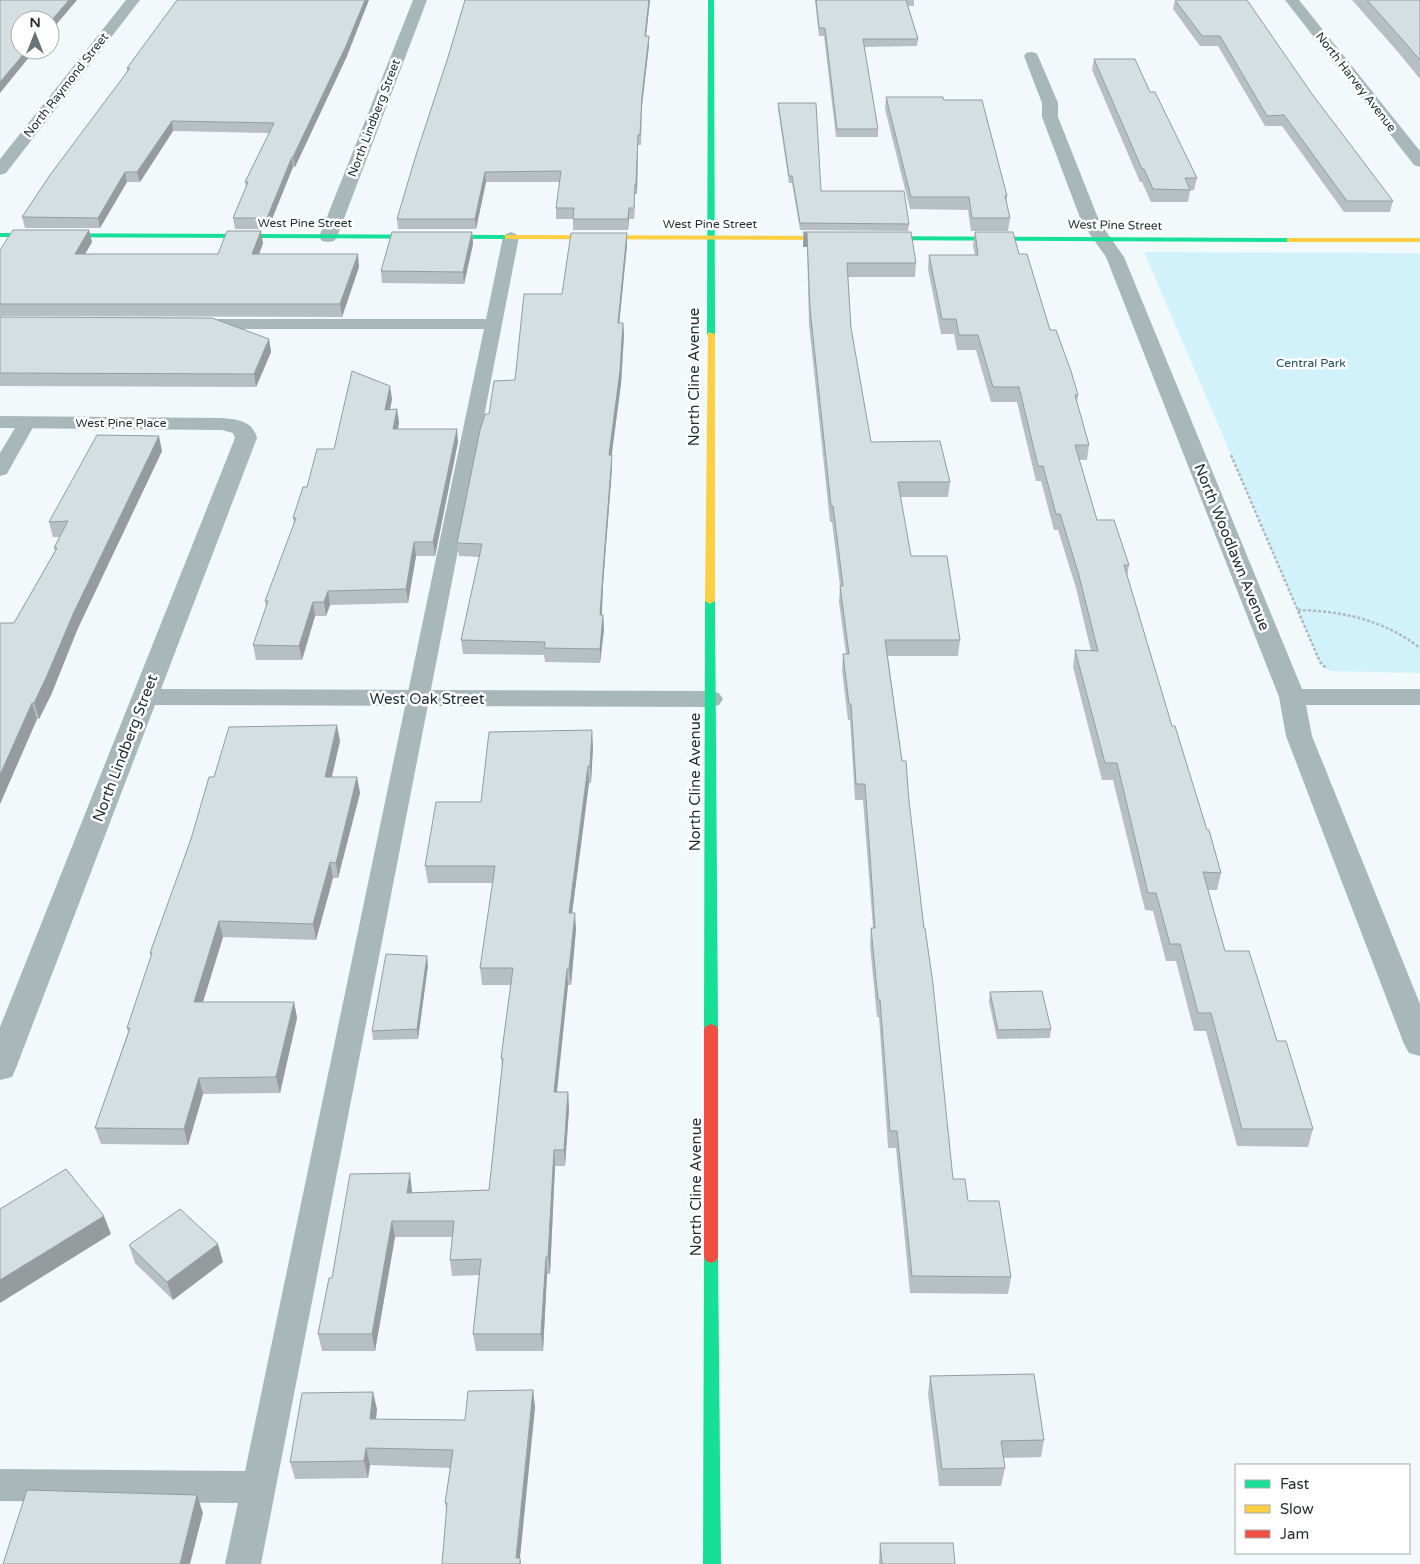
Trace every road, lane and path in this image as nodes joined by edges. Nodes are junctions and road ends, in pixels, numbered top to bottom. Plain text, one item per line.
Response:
1 (133, 0) edge
2 (420, 0) edge
3 (711, 0) edge
4 (1292, 0) edge
5 (1031, 56) dead end
6 (1418, 160) edge
7 (0, 170) edge
8 (0, 236) edge
9 (328, 237) junction
10 (511, 238) junction
11 (709, 238) junction
12 (1103, 239) junction
13 (1420, 240) edge
14 (178, 324) edge
15 (494, 324) junction
16 (0, 422) edge
17 (27, 422) junction
18 (242, 428) joint
19 (1230, 454) dead end
20 (0, 470) edge
21 (1298, 610) junction
22 (1420, 648) edge
23 (1329, 671) dead end
24 (145, 697) junction
25 (1292, 697) junction
26 (1420, 697) edge
27 (419, 699) junction
28 (710, 699) junction
29 (1420, 1044) edge
30 (0, 1068) edge
31 (0, 1485) edge
32 (259, 1487) junction
33 (243, 1564) edge
34 (712, 1564) edge

1 - 7 street, North Raymond Street
2 - 9 street, North Lindberg Street
3 - 11 street, North Cline Avenue
4 - 6 street, North Harvey Avenue
5 - 12 street, North Woodlawn Avenue
8 - 9 street, West Pine Street
9 - 10 street, West Pine Street
10 - 11 street, West Pine Street
10 - 15 lane
11 - 12 street, West Pine Street
11 - 28 street, North Cline Avenue
12 - 13 street, West Pine Street
12 - 25 street, North Woodlawn Avenue
14 - 15 lane
15 - 27 lane
16 - 17 street, West Pine Place
17 - 18 street, West Pine Place
17 - 20 lane
18 - 24 street, North Lindberg Street
19 - 21 path
21 - 22 path
21 - 23 path
24 - 27 street, West Oak Street
24 - 30 street, North Lindberg Street
25 - 26 street
25 - 29 street, North Woodlawn Avenue
27 - 28 street, West Oak Street
27 - 32 lane
28 - 34 street, North Cline Avenue
31 - 32 lane
32 - 33 lane

